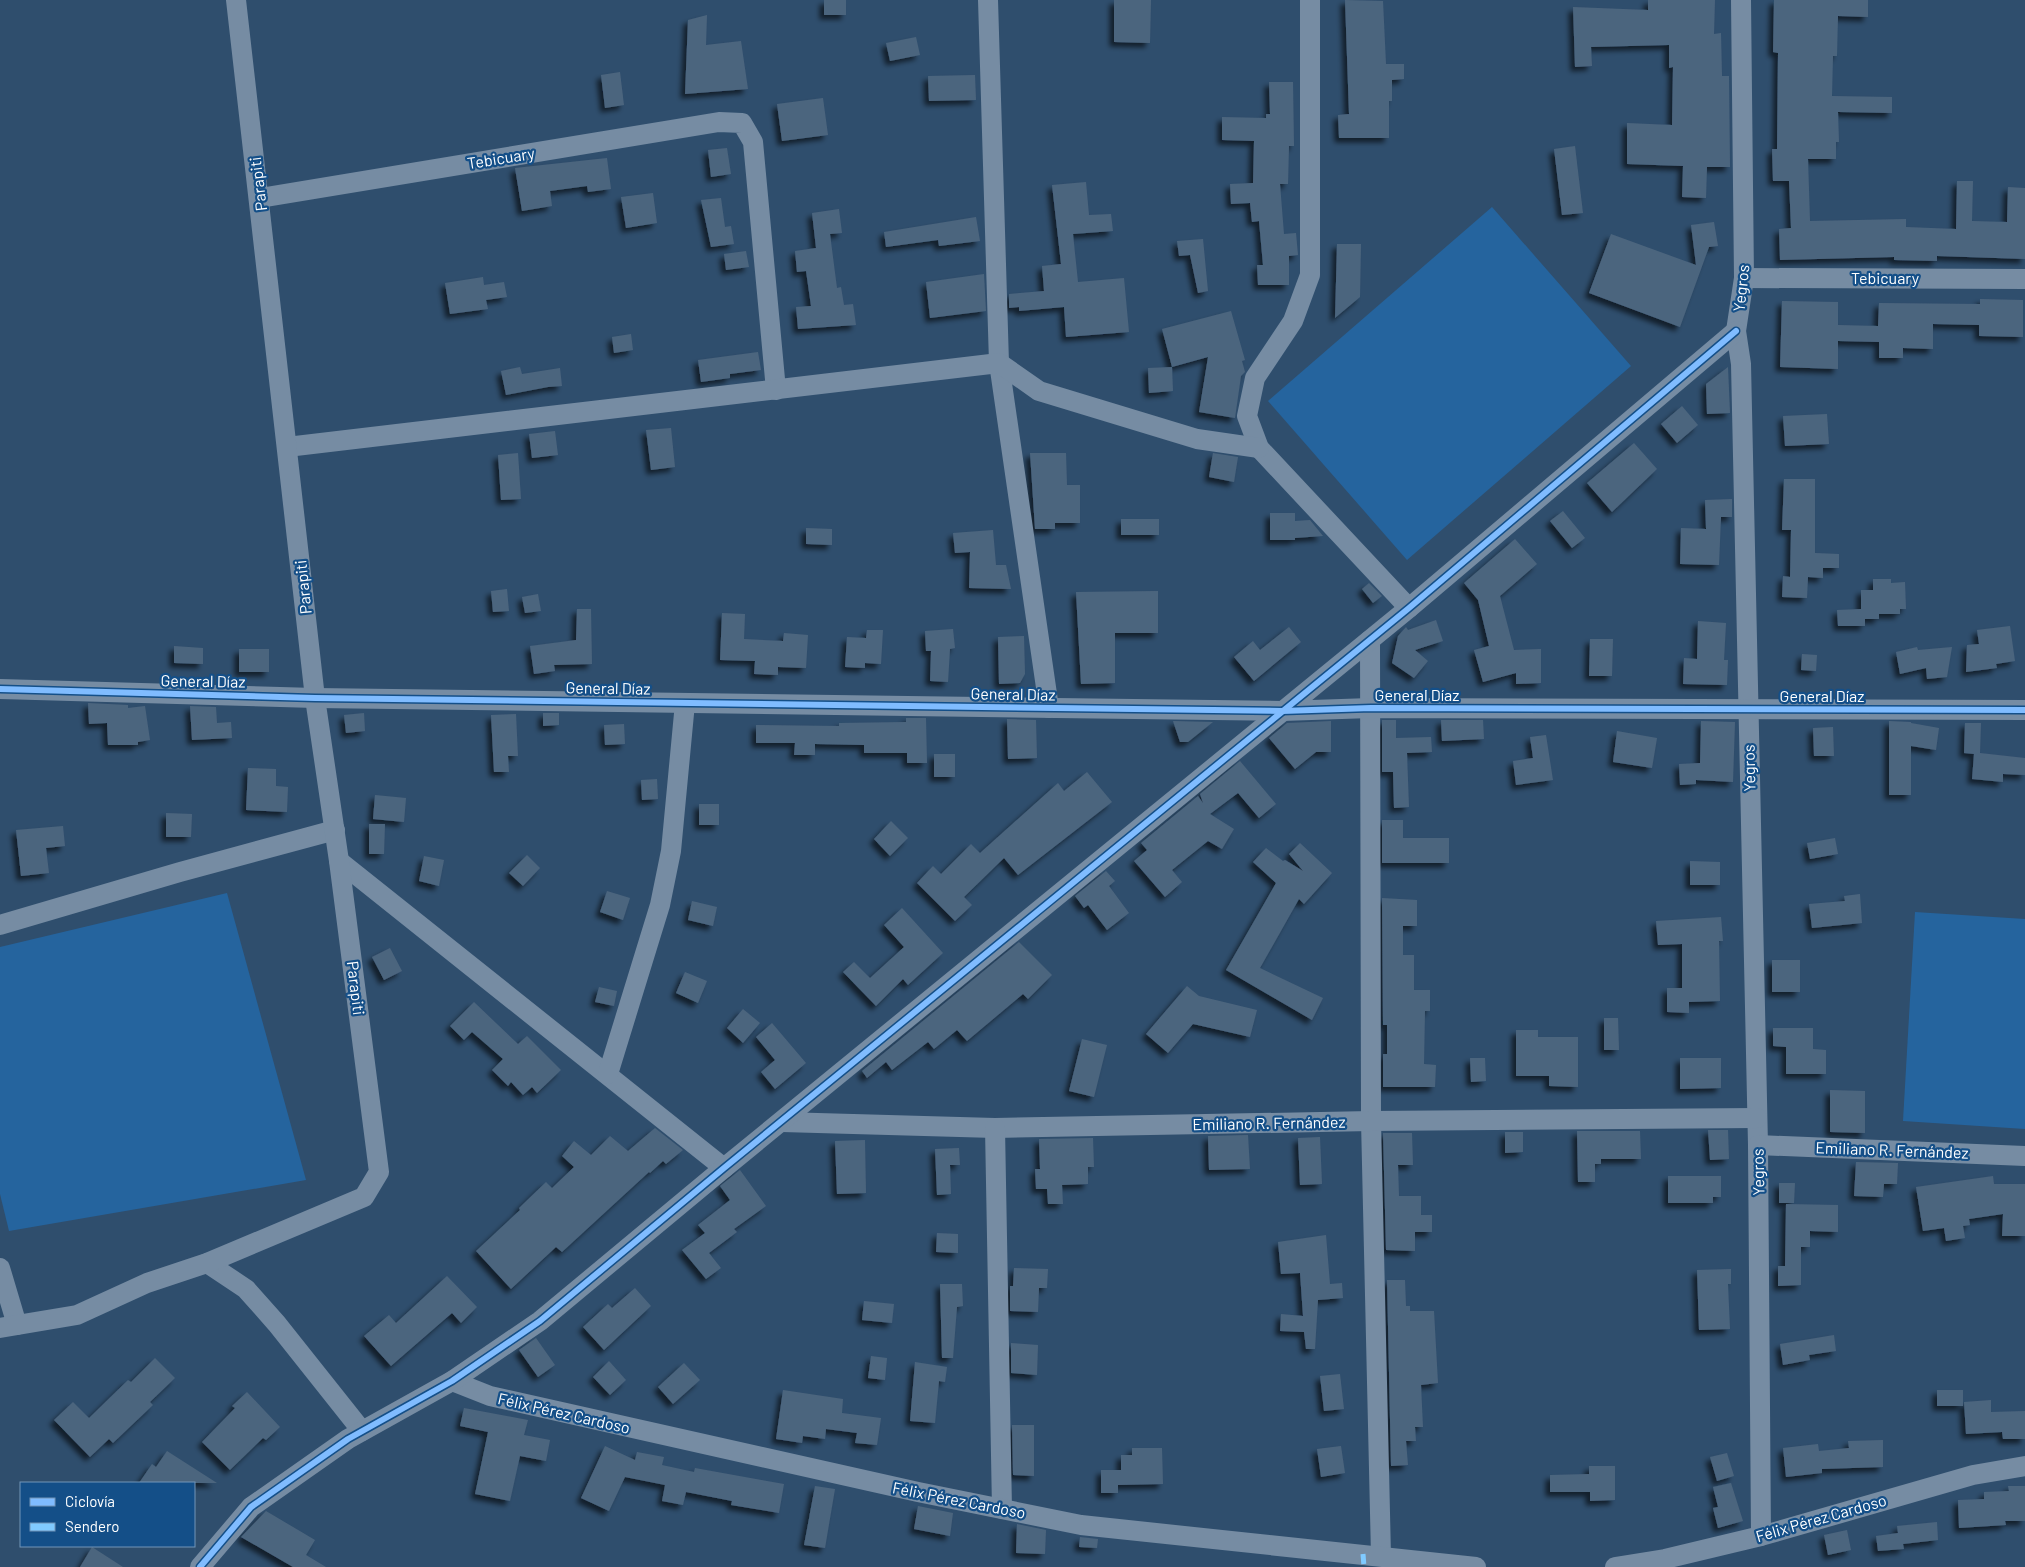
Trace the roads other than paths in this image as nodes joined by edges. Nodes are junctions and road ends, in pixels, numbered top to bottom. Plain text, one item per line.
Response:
1 (236, 0) edge
2 (988, 0) edge
3 (1310, 0) edge
4 (1741, 0) edge
5 (260, 198) junction
6 (1744, 278) junction
7 (2025, 279) edge
8 (1736, 331) junction
9 (999, 363) junction
10 (776, 390) junction
11 (287, 447) junction
12 (1259, 448) junction
13 (1409, 608) junction
14 (1370, 640) junction
15 (0, 689) edge
16 (315, 698) junction
17 (685, 703) junction
18 (1049, 708) junction
19 (1371, 708) junction
20 (1748, 709) junction
21 (2025, 710) edge
22 (1282, 711) junction
23 (335, 830) junction
24 (340, 861) junction
25 (0, 925) edge
26 (608, 1074) junction
27 (1757, 1118) junction
28 (1371, 1121) junction
29 (782, 1122) junction
30 (995, 1128) junction
31 (1758, 1145) junction
32 (2025, 1156) edge
33 (724, 1168) junction
34 (207, 1264) junction
35 (0, 1268) edge
36 (9, 1326) edge
37 (452, 1381) junction
38 (362, 1431) junction
39 (2025, 1466) edge
40 (1002, 1509) junction
41 (1761, 1536) junction
42 (1381, 1556) junction
43 (201, 1564) edge
44 (1476, 1567) edge
45 (1616, 1567) edge

1 - 5 street, Parapiti
2 - 9 street
3 - 12 street
4 - 6 street, Yegros
5 - 10 street, Tebicuary
5 - 11 street, Parapiti
6 - 7 street, Tebicuary
6 - 8 street, Yegros
8 - 13 street
8 - 20 street, Yegros
9 - 10 street
9 - 12 street
9 - 18 street
10 - 11 street
11 - 16 street, Parapiti
12 - 13 street
13 - 14 street
14 - 19 street
14 - 22 street
15 - 16 street, General Díaz
16 - 17 street, General Díaz
16 - 23 street, Parapiti
17 - 18 street, General Díaz
17 - 26 street
18 - 22 street, General Díaz
19 - 20 street, General Díaz
19 - 22 street, General Díaz
19 - 28 street
20 - 21 street, General Díaz
20 - 27 street, Yegros
22 - 29 street
23 - 24 street, Parapiti
23 - 25 street
24 - 26 street
24 - 34 street, Parapiti
26 - 33 street
27 - 28 street, Emiliano R. Fernández
27 - 31 street, Yegros
28 - 30 street, Emiliano R. Fernández
28 - 42 street
29 - 30 street, Emiliano R. Fernández
29 - 33 street
30 - 40 street
31 - 32 street, Emiliano R. Fernández
31 - 41 street, Yegros
33 - 37 street
34 - 36 street
34 - 38 street
35 - 36 street
37 - 38 street
37 - 40 street, Félix Pérez Cardoso
38 - 43 street
39 - 41 street, Félix Pérez Cardoso
40 - 42 street, Félix Pérez Cardoso
41 - 45 street, Félix Pérez Cardoso
42 - 44 street, Félix Pérez Cardoso

